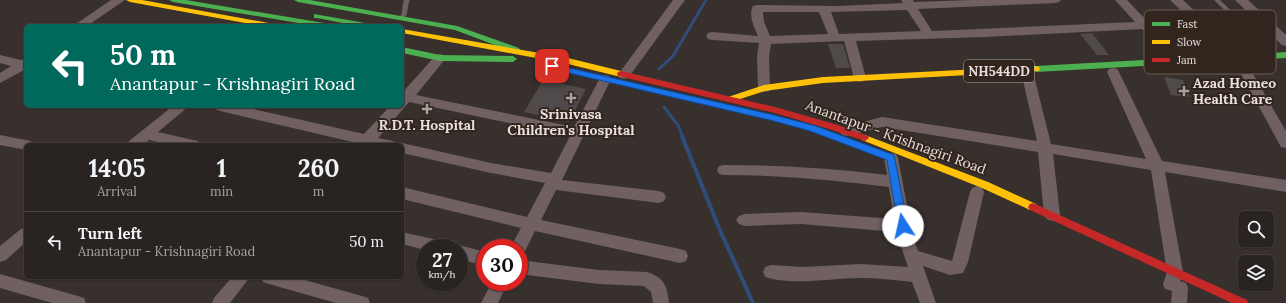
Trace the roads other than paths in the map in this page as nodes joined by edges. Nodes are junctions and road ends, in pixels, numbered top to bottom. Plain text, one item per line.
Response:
1 (119, 0) edge
2 (130, 0) edge
3 (173, 0) edge
4 (298, 0) edge
5 (407, 0) edge
6 (679, 0) edge
7 (1055, 0) edge
8 (1121, 0) edge
9 (1176, 0) edge
10 (1217, 0) edge
11 (1241, 0) edge
12 (240, 1) dead end
13 (910, 3) edge
14 (756, 4) edge
15 (826, 6) edge
16 (1186, 10) edge
17 (1227, 10) edge
18 (1252, 10) edge
19 (402, 18) junction
20 (327, 23) edge
21 (1144, 23) edge
22 (82, 24) edge
23 (263, 24) edge
24 (342, 24) edge
25 (1144, 25) edge
26 (404, 31) edge
27 (1276, 33) edge
28 (930, 35) junction
29 (712, 36) dead end
30 (835, 38) junction
31 (849, 38) junction
32 (404, 40) edge
33 (766, 40) junction
34 (1286, 42) edge
35 (404, 50) edge
36 (519, 52) junction
37 (1286, 54) edge
38 (1276, 55) edge
39 (440, 58) junction
40 (0, 59) edge
41 (513, 59) junction
42 (24, 63) edge
43 (1144, 63) edge
44 (1276, 63) edge
45 (1286, 63) edge
46 (24, 64) edge
47 (1144, 69) edge
48 (1113, 72) junction
49 (1247, 74) edge
50 (624, 75) junction
51 (1028, 76) junction
52 (860, 78) junction
53 (0, 79) edge
54 (605, 79) junction
55 (732, 99) junction
56 (404, 100) edge
57 (765, 101) junction
58 (404, 102) edge
59 (715, 104) junction
60 (180, 108) edge
61 (228, 108) edge
62 (397, 108) edge
63 (846, 131) junction
64 (578, 133) junction
65 (147, 135) junction
66 (0, 140) edge
67 (137, 143) edge
68 (184, 143) edge
69 (365, 143) edge
70 (1286, 143) edge
71 (24, 145) edge
72 (404, 148) edge
73 (1044, 148) junction
74 (891, 158) junction
75 (1157, 166) junction
76 (724, 170) dead end
77 (554, 182) junction
78 (895, 182) junction
79 (1286, 186) edge
80 (977, 192) junction
81 (404, 193) edge
82 (659, 197) dead end
83 (1052, 215) junction
84 (744, 220) dead end
85 (531, 224) junction
86 (903, 226) junction
87 (24, 235) edge
88 (404, 238) edge
89 (523, 239) edge
90 (416, 242) edge
91 (1088, 242) dead end
92 (0, 255) edge
93 (680, 256) dead end
94 (912, 256) junction
95 (528, 268) edge
96 (771, 272) dead end
97 (918, 275) junction
98 (240, 279) edge
99 (276, 279) edge
100 (0, 281) edge
101 (1177, 287) edge
102 (495, 291) edge
103 (78, 303) edge
104 (220, 303) edge
105 (362, 303) edge
106 (489, 303) edge
107 (661, 303) edge
108 (928, 303) edge
109 (1243, 303) edge

1 - 22 street
2 - 23 main road
3 - 20 main road
4 - 19 main road
5 - 19 lane
6 - 50 street
7 - 13 street
8 - 21 street
9 - 16 street
10 - 17 lane
11 - 18 street
12 - 20 main road
13 - 15 street
13 - 28 street
14 - 15 street
14 - 33 street
15 - 30 street
19 - 36 main road
20 - 24 main road
25 - 28 street
26 - 36 main road, Anantapur - Krishnagiri Road / NH544DD
27 - 34 street
28 - 31 street
29 - 33 street
30 - 31 street
30 - 33 street
31 - 52 street
32 - 41 main road, Anantapur - Krishnagiri Road / NH544DD
33 - 57 street
35 - 39 main road
36 - 50 main road, Anantapur - Krishnagiri Road / NH544DD
37 - 38 main road, NH544DD
39 - 41 main road
39 - 56 street
40 - 42 street
41 - 54 main road, Anantapur - Krishnagiri Road / NH544DD
43 - 52 main road, NH544DD
44 - 45 main road, NH544DD
46 - 53 street
47 - 48 main road, NH544DD
48 - 51 main road, NH544DD
48 - 75 street
49 - 70 street
50 - 55 main road, Anantapur - Krishnagiri Road / NH544DD
51 - 57 main road, NH544DD
51 - 73 street
52 - 57 main road, NH544DD
54 - 59 main road, Anantapur - Krishnagiri Road / NH544DD
54 - 64 street
55 - 57 main road, Anantapur - Krishnagiri Road / NH544DD
55 - 57 main road, NH544DD
55 - 59 main road, NH544DD
57 - 59 main road, Anantapur - Krishnagiri Road / NH544DD
57 - 63 main road, Anantapur - Krishnagiri Road / NH544DD
57 - 74 main road, Anantapur - Krishnagiri Road / NH544DD
58 - 64 street
60 - 65 street
61 - 69 street
62 - 69 street
63 - 73 street
63 - 83 main road, Anantapur - Krishnagiri Road / NH544DD
64 - 77 street
65 - 67 street
65 - 68 street
66 - 71 street
72 - 77 street
73 - 75 street
73 - 83 street
74 - 78 street
74 - 80 main road, Anantapur - Krishnagiri Road / NH544DD
75 - 79 street
75 - 101 street
76 - 78 street
77 - 82 street
77 - 85 street
78 - 86 street
80 - 91 main road, Anantapur - Krishnagiri Road / NH544DD
80 - 94 street
81 - 85 street
83 - 101 main road, Anantapur - Krishnagiri Road / NH544DD
84 - 86 street
85 - 89 street
85 - 93 street
86 - 94 street
87 - 92 street
88 - 90 street
94 - 97 street
95 - 107 street
96 - 97 street
97 - 108 street
98 - 104 street
99 - 105 street
100 - 103 street
101 - 109 main road, Anantapur - Krishnagiri Road / NH544DD
102 - 106 street

